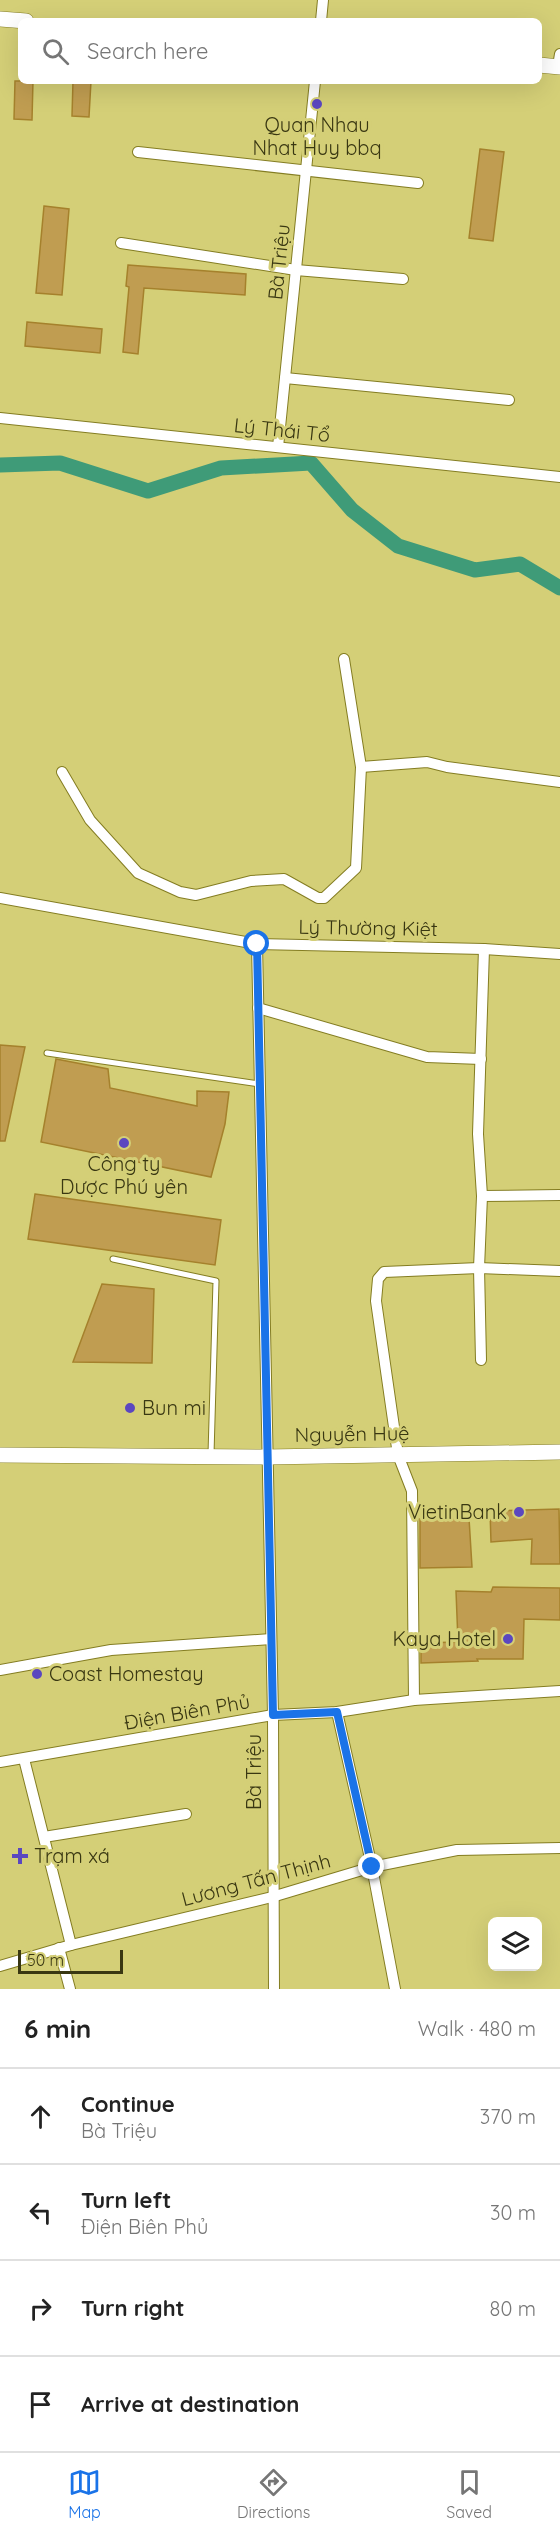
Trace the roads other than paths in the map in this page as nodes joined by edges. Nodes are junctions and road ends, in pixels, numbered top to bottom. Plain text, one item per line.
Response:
1 (323, 0) edge
2 (321, 18) edge
3 (0, 19) edge
4 (18, 20) edge
5 (559, 62) edge
6 (542, 65) edge
7 (315, 84) edge
8 (138, 152) dead end
9 (306, 172) junction
10 (417, 183) dead end
11 (120, 243) dead end
12 (296, 270) junction
13 (403, 279) dead end
14 (285, 378) junction
15 (509, 400) dead end
16 (0, 418) edge
17 (278, 447) junction
18 (560, 477) edge
19 (344, 659) dead end
20 (361, 767) junction
21 (62, 772) dead end
22 (560, 782) edge
23 (0, 898) edge
24 (257, 944) junction
25 (484, 949) junction
26 (560, 954) edge
27 (258, 1008) junction
28 (47, 1053) dead end
29 (481, 1059) junction
30 (260, 1084) junction
31 (560, 1195) edge
32 (482, 1196) junction
33 (113, 1259) dead end
34 (479, 1268) junction
35 (560, 1271) edge
36 (481, 1360) dead end
37 (560, 1452) edge
38 (0, 1455) edge
39 (398, 1455) junction
40 (211, 1456) junction
41 (267, 1456) junction
42 (271, 1639) junction
43 (0, 1670) edge
44 (560, 1691) edge
45 (414, 1700) junction
46 (337, 1712) junction
47 (273, 1715) junction
48 (24, 1759) junction
49 (0, 1762) edge
50 (186, 1814) dead end
51 (44, 1837) junction
52 (560, 1848) edge
53 (372, 1867) junction
54 (272, 1897) junction
55 (71, 1945) junction
56 (59, 1948) junction
57 (0, 1966) edge
58 (70, 1989) edge
59 (274, 1989) edge
60 (395, 1989) edge

1 - 2 street
3 - 4 main road
5 - 6 main road
7 - 9 street, Bà Triệu
8 - 9 street
9 - 10 street
9 - 12 street, Bà Triệu
11 - 12 street
12 - 13 street
12 - 14 street, Bà Triệu
14 - 15 street
14 - 17 street, Bà Triệu
16 - 17 street, Lý Thái Tổ
17 - 18 street, Lý Thái Tổ
19 - 20 street
20 - 21 street
20 - 22 street
23 - 24 street, Lý Thường Kiệt
24 - 25 street, Lý Thường Kiệt
24 - 27 street, Bà Triệu
25 - 26 street, Lý Thường Kiệt
25 - 29 street
27 - 29 street
27 - 30 street, Bà Triệu
28 - 30 lane
29 - 32 street
30 - 41 street, Bà Triệu
31 - 32 street
32 - 34 street
33 - 40 lane
34 - 35 street
34 - 36 street
34 - 39 street
37 - 39 main road, Nguyễn Huệ
38 - 40 main road, Nguyễn Huệ
39 - 41 main road, Nguyễn Huệ
39 - 45 street
40 - 41 main road, Nguyễn Huệ
41 - 42 street, Bà Triệu
42 - 43 street
42 - 47 street, Bà Triệu
44 - 45 street, Điện Biên Phủ
45 - 46 street, Điện Biên Phủ
46 - 47 street, Điện Biên Phủ
46 - 53 street
47 - 48 street, Điện Biên Phủ
47 - 54 street, Bà Triệu
48 - 49 street, Điện Biên Phủ
48 - 51 street
50 - 51 street
51 - 55 street
52 - 53 street, Lương Tấn Thịnh
53 - 54 street, Lương Tấn Thịnh
53 - 60 street
54 - 55 street, Lương Tấn Thịnh
54 - 59 street, Bà Triệu
55 - 56 street, Lương Tấn Thịnh
56 - 57 street, Lương Tấn Thịnh
56 - 58 street

